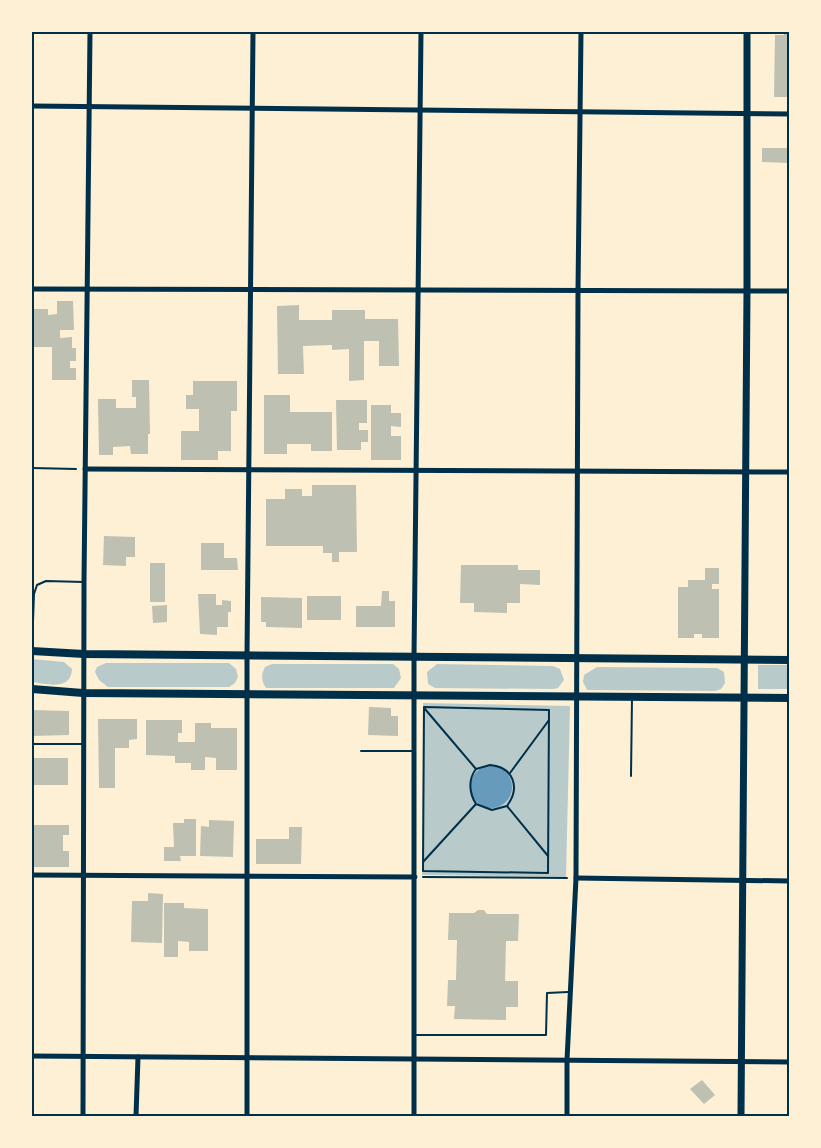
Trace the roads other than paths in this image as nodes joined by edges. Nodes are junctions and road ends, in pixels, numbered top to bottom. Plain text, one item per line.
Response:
1 (90, 32) edge
2 (254, 32) edge
3 (421, 32) edge
4 (581, 32) edge
5 (747, 32) edge
6 (32, 106) edge
7 (89, 107) junction
8 (253, 109) junction
9 (421, 111) junction
10 (580, 111) junction
11 (746, 114) junction
12 (789, 114) edge
13 (32, 289) edge
14 (87, 289) junction
15 (420, 290) junction
16 (578, 290) junction
17 (747, 290) junction
18 (252, 291) junction
19 (789, 291) edge
20 (85, 469) junction
21 (250, 470) junction
22 (417, 471) junction
23 (745, 471) junction
24 (577, 472) junction
25 (789, 472) edge
26 (84, 582) junction
27 (32, 651) edge
28 (84, 654) junction
29 (247, 656) junction
30 (414, 657) junction
31 (578, 659) junction
32 (744, 659) junction
33 (789, 660) edge
34 (32, 688) edge
35 (83, 693) junction
36 (247, 694) junction
37 (414, 696) junction
38 (577, 697) junction
39 (632, 698) junction
40 (744, 698) junction
41 (789, 698) edge
42 (32, 744) edge
43 (83, 744) junction
44 (361, 751) dead end
45 (415, 751) junction
46 (631, 776) dead end
47 (32, 876) edge
48 (83, 876) junction
49 (248, 876) junction
50 (415, 877) junction
51 (576, 878) junction
52 (742, 881) junction
53 (789, 881) edge
54 (571, 992) junction
55 (414, 1035) junction
56 (32, 1056) edge
57 (83, 1056) junction
58 (138, 1057) junction
59 (248, 1057) junction
60 (414, 1060) junction
61 (567, 1060) junction
62 (741, 1062) junction
63 (789, 1062) edge
64 (83, 1116) edge
65 (136, 1116) edge
66 (247, 1116) edge
67 (414, 1116) edge
68 (567, 1116) edge
69 (741, 1116) edge

1 - 7 street
2 - 8 street
3 - 9 street
4 - 10 street
5 - 11 street
6 - 7 street
7 - 8 street
7 - 14 street
8 - 9 street
8 - 18 street
9 - 10 street
9 - 15 street
10 - 11 street
10 - 16 street
11 - 12 street
11 - 17 street
13 - 14 street
14 - 18 street
14 - 20 street
15 - 16 street
15 - 18 street
15 - 22 street
16 - 17 street
16 - 24 street
17 - 19 street
17 - 23 street
18 - 21 street
20 - 21 street
20 - 26 street
21 - 22 street
21 - 29 street
22 - 24 street
22 - 30 street
23 - 24 street
23 - 25 street
23 - 32 street
24 - 31 street
26 - 27 lane
26 - 28 street
27 - 28 main road
28 - 29 main road
28 - 35 street
29 - 30 main road
29 - 36 street
30 - 31 main road
30 - 37 street
31 - 32 main road
31 - 38 street
32 - 33 main road
32 - 40 street
34 - 35 main road
35 - 36 main road
35 - 43 street
36 - 37 main road
36 - 49 street
37 - 38 main road
37 - 45 street
38 - 39 main road
38 - 51 street
39 - 40 main road
39 - 46 lane
40 - 41 main road
40 - 52 street
42 - 43 lane
43 - 48 street
44 - 45 lane
45 - 50 street
47 - 48 street
48 - 49 street
48 - 57 street
49 - 50 street
49 - 59 street
50 - 55 street
51 - 52 street
51 - 54 street
52 - 53 street
52 - 62 street
54 - 55 lane
54 - 61 street
55 - 60 street
56 - 57 street
57 - 58 street
57 - 64 street
58 - 59 street
58 - 65 street
59 - 60 street
59 - 66 street
60 - 61 street
60 - 67 street
61 - 62 street
61 - 68 street
62 - 63 street
62 - 69 street

